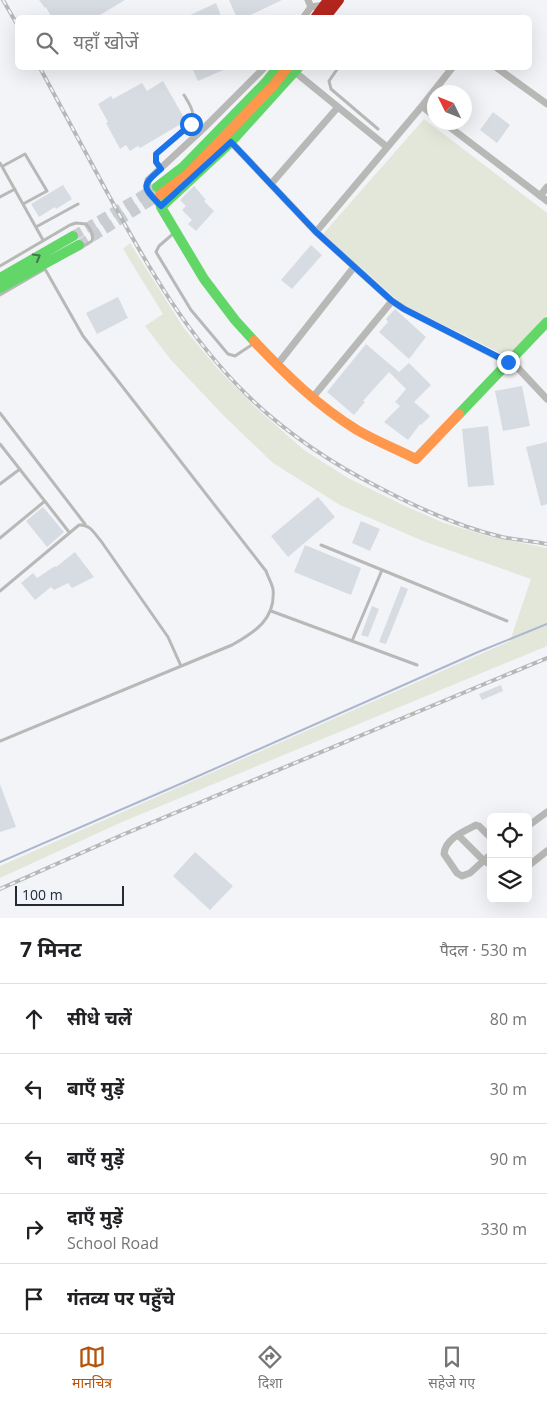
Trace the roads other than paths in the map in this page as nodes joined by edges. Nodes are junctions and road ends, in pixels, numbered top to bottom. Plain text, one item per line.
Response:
1 (339, 0) edge
2 (309, 4) edge
3 (327, 12) edge
4 (262, 70) edge
5 (275, 70) edge
6 (292, 70) edge
7 (292, 70) edge
8 (294, 70) edge
9 (337, 70) edge
10 (450, 70) edge
11 (501, 70) edge
12 (184, 95) dead end
13 (547, 104) edge
14 (422, 106) junction
15 (338, 107) junction
16 (427, 110) edge
17 (378, 129) dead end
18 (453, 130) edge
19 (231, 142) junction
20 (387, 147) junction
21 (1, 165) edge
22 (161, 169) junction
23 (271, 184) junction
24 (547, 187) edge
25 (15, 189) junction
26 (540, 196) junction
27 (0, 197) edge
28 (547, 201) edge
29 (24, 204) junction
30 (78, 204) dead end
31 (161, 206) junction
32 (36, 227) junction
33 (176, 232) junction
34 (316, 232) junction
35 (43, 240) junction
36 (0, 266) edge
37 (354, 267) junction
38 (45, 269) junction
39 (0, 278) edge
40 (0, 288) edge
41 (0, 295) edge
42 (392, 301) junction
43 (547, 322) edge
44 (256, 343) junction
45 (508, 362) junction
46 (277, 365) junction
47 (313, 397) junction
48 (547, 399) edge
49 (0, 413) edge
50 (0, 444) edge
51 (20, 469) junction
52 (0, 484) edge
53 (45, 501) junction
54 (85, 524) junction
55 (70, 532) junction
56 (0, 538) edge
57 (321, 545) dead end
58 (382, 570) junction
59 (0, 591) edge
60 (271, 611) junction
61 (507, 621) dead end
62 (352, 641) junction
63 (417, 665) dead end
64 (182, 666) junction
65 (0, 741) edge
66 (547, 812) edge
67 (532, 823) edge
68 (487, 834) edge
69 (458, 835) junction
70 (547, 852) edge
71 (487, 857) edge
72 (482, 860) junction
73 (487, 863) edge
74 (532, 863) edge

1 - 3 street
2 - 3 street
4 - 22 street
5 - 6 street
7 - 19 street
8 - 15 street
9 - 17 lane
10 - 14 street
11 - 13 street
12 - 22 lane
14 - 16 street
14 - 20 street
15 - 20 street
15 - 23 street
18 - 26 street
19 - 23 street
19 - 31 street
20 - 34 street
21 - 25 lane
21 - 29 lane
22 - 31 street
23 - 34 street
24 - 26 street
25 - 27 lane
25 - 29 lane
26 - 28 street
29 - 32 lane
30 - 32 lane
31 - 33 street
32 - 35 lane
33 - 44 street
33 - 44 lane
34 - 37 street
35 - 36 lane
35 - 38 lane
37 - 42 street
37 - 46 street
38 - 41 lane
38 - 60 lane
39 -> 40 street
42 - 45 street
42 - 47 street
43 - 45 street
44 - 46 street
45 - 47 street
45 - 48 street
46 - 47 street
49 - 54 lane
50 - 51 lane
51 - 52 lane
51 - 53 lane
53 - 55 lane
53 - 56 lane
54 - 55 lane
54 - 64 lane
55 - 59 lane
57 - 58 lane
58 - 61 lane
58 - 62 lane
60 - 62 lane
60 - 64 lane
62 - 63 lane
64 - 65 lane
66 - 67 street
68 - 69 street
69 - 72 street
69 - 72 street
70 - 74 street
71 - 72 street
72 - 73 street

